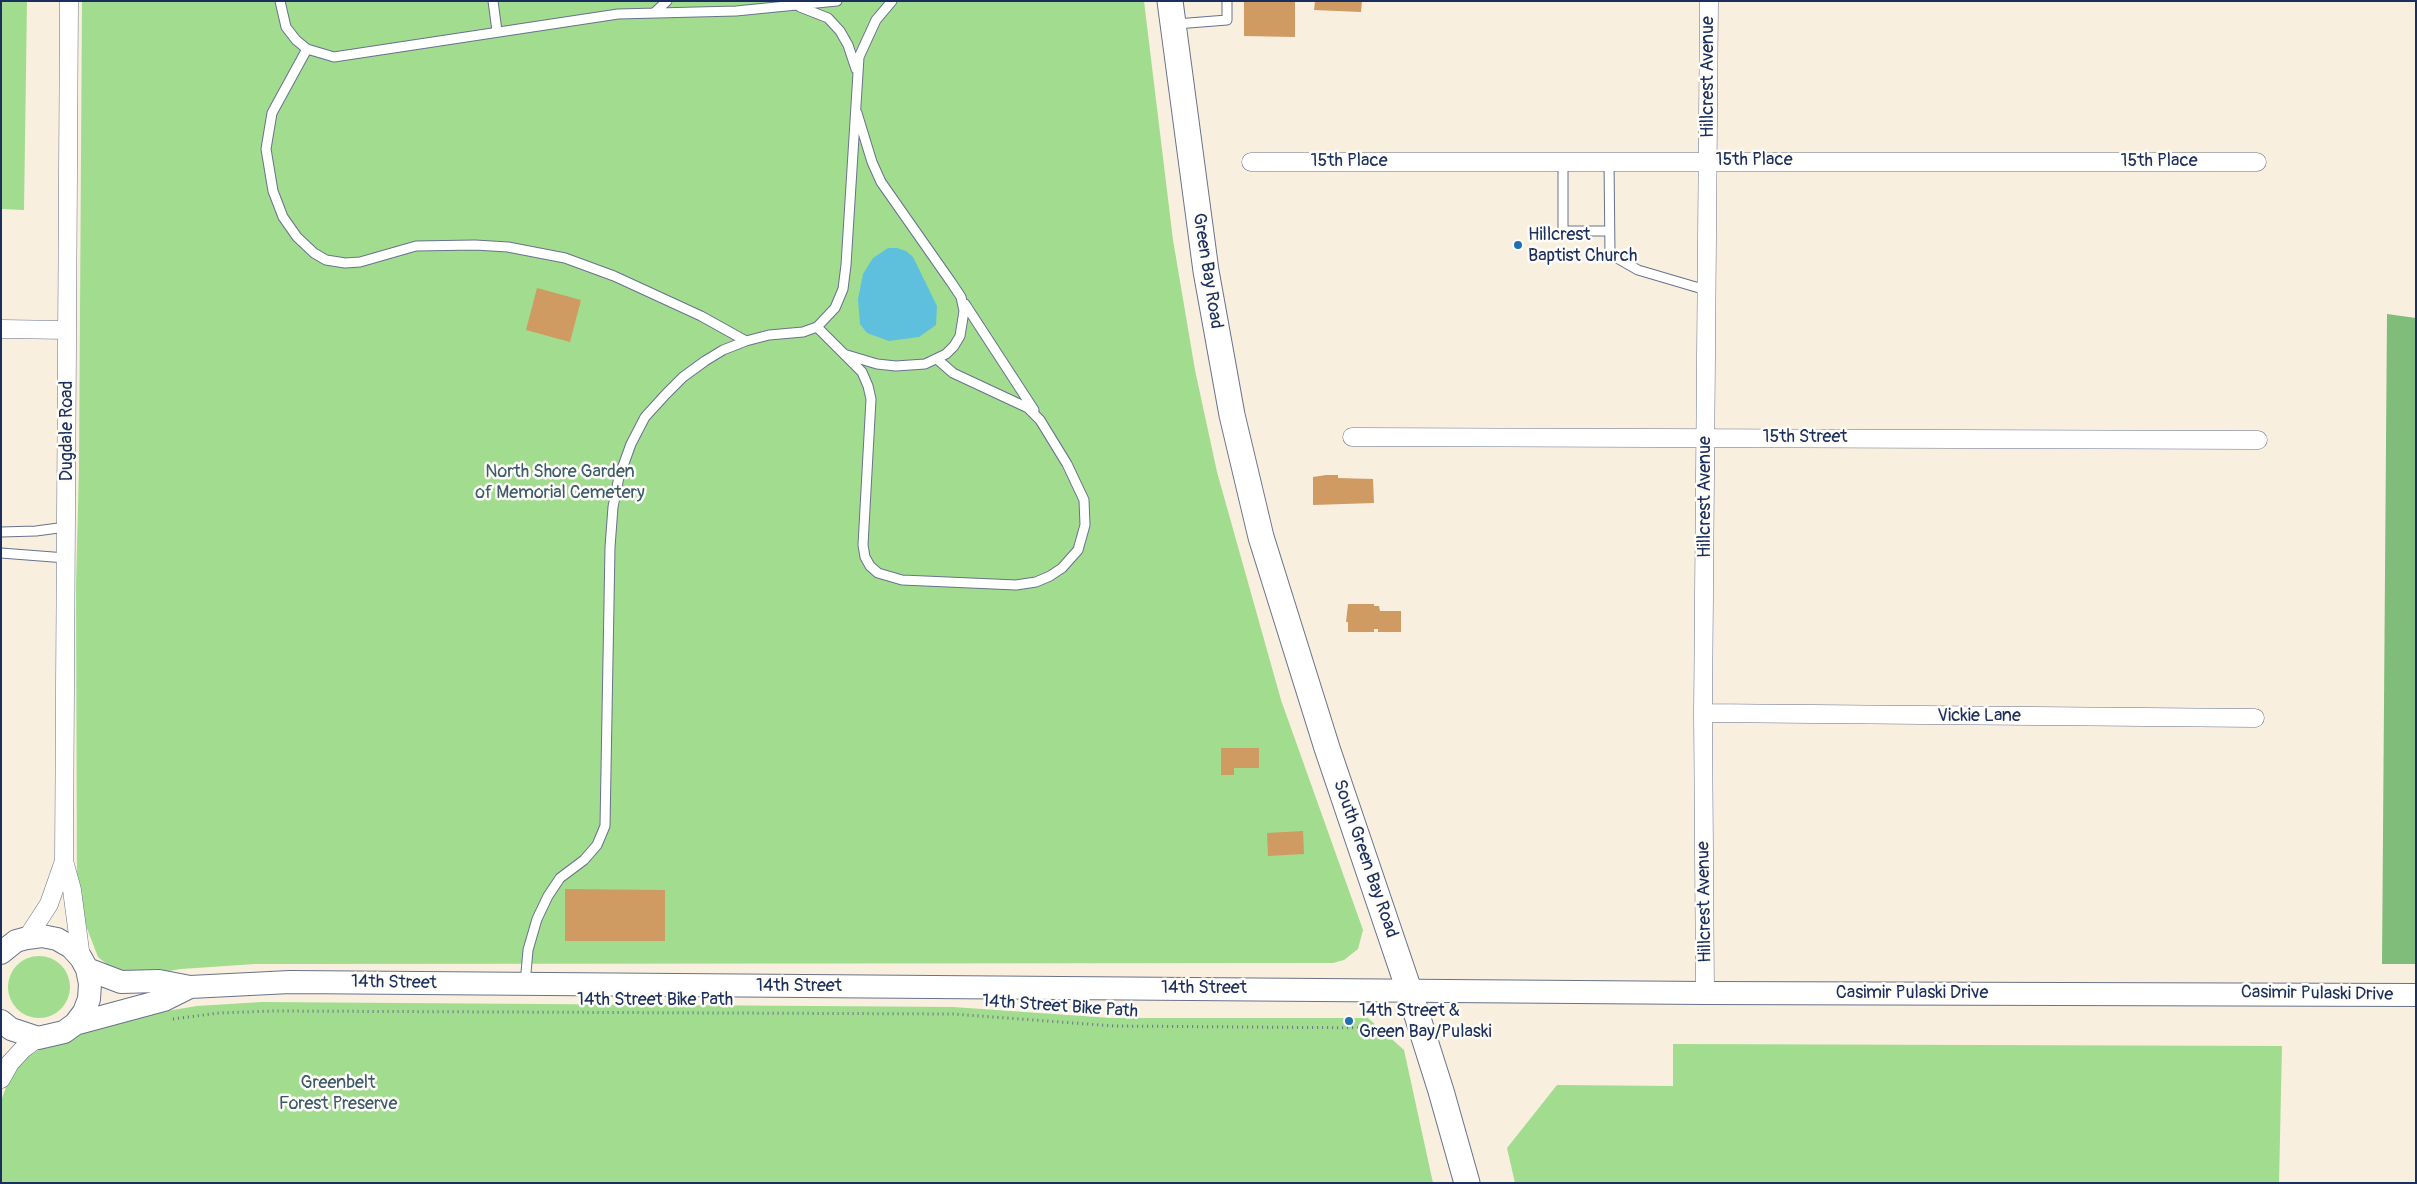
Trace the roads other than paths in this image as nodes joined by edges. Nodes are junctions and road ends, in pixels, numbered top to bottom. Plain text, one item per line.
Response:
1 (69, 1) edge
2 (280, 1) edge
3 (493, 1) edge
4 (667, 1) edge
5 (837, 1) edge
6 (892, 1) edge
7 (1227, 1) edge
8 (1709, 1) edge
9 (795, 6) junction
10 (655, 12) junction
11 (1172, 12) edge
12 (497, 31) junction
13 (307, 49) junction
14 (857, 72) junction
15 (855, 104) junction
16 (1563, 160) junction
17 (1609, 160) junction
18 (1708, 160) junction
19 (1251, 162) dead end
20 (2258, 162) dead end
21 (1610, 231) junction
22 (1706, 290) junction
23 (960, 297) junction
24 (818, 326) junction
25 (1, 330) edge
26 (67, 330) junction
27 (746, 341) junction
28 (846, 355) junction
29 (937, 359) junction
30 (1040, 420) junction
31 (1705, 436) junction
32 (1352, 437) dead end
33 (2258, 440) dead end
34 (66, 527) junction
35 (1, 532) edge
36 (1261, 537) joint
37 (1, 553) edge
38 (66, 558) junction
39 (1703, 713) junction
40 (2255, 718) dead end
41 (64, 861) junction
42 (27, 938) junction
43 (1, 953) edge
44 (84, 964) junction
45 (525, 984) junction
46 (190, 987) junction
47 (1409, 990) junction
48 (1705, 992) junction
49 (2416, 995) edge
50 (1, 1021) edge
51 (75, 1024) junction
52 (38, 1038) junction
53 (1, 1079) edge
54 (1467, 1183) edge

1 - 26 street, Dugdale Road
2 - 13 lane
3 - 12 lane
4 - 10 lane
5 - 9 lane
6 - 14 lane
7 - 11 lane
8 - 18 street, Hillcrest Avenue
9 - 10 lane
9 - 14 lane
10 - 12 lane
11 - 36 main road, Green Bay Road
12 - 13 lane
13 - 27 lane
14 - 15 lane
15 - 23 lane
15 - 24 lane
16 - 17 street, 15th Place
16 - 19 street, 15th Place
16 - 21 lane
17 - 18 street, 15th Place
17 - 21 lane
18 - 20 street, 15th Place
18 - 22 street, Hillcrest Avenue
21 - 22 lane
22 - 31 street, Hillcrest Avenue
23 - 29 lane
23 - 30 lane
24 - 27 lane
24 - 28 lane
25 - 26 street
26 - 34 street, Dugdale Road
27 - 45 lane
28 - 29 lane
28 - 30 lane
29 - 30 lane
31 - 32 street, 15th Street
31 - 33 street, 15th Street
31 - 39 street, Hillcrest Avenue
34 - 35 lane
34 - 38 street, Dugdale Road
36 - 47 main road, South Green Bay Road
37 - 38 lane
38 - 41 street, Dugdale Road
39 - 40 street, Vickie Lane
39 - 48 street, Hillcrest Avenue
41 - 42 street
41 - 44 street
42 - 43 street
42 - 44 street, 14th Street
44 - 46 street, 14th Street
44 - 51 street
45 - 46 street, 14th Street
45 - 47 street, 14th Street
46 - 51 street, 14th Street
47 - 48 street, Casimir Pulaski Drive
47 - 54 main road, South Green Bay Road
48 - 49 street, Casimir Pulaski Drive
50 - 52 street
51 - 52 street, 14th Street
52 - 53 street

